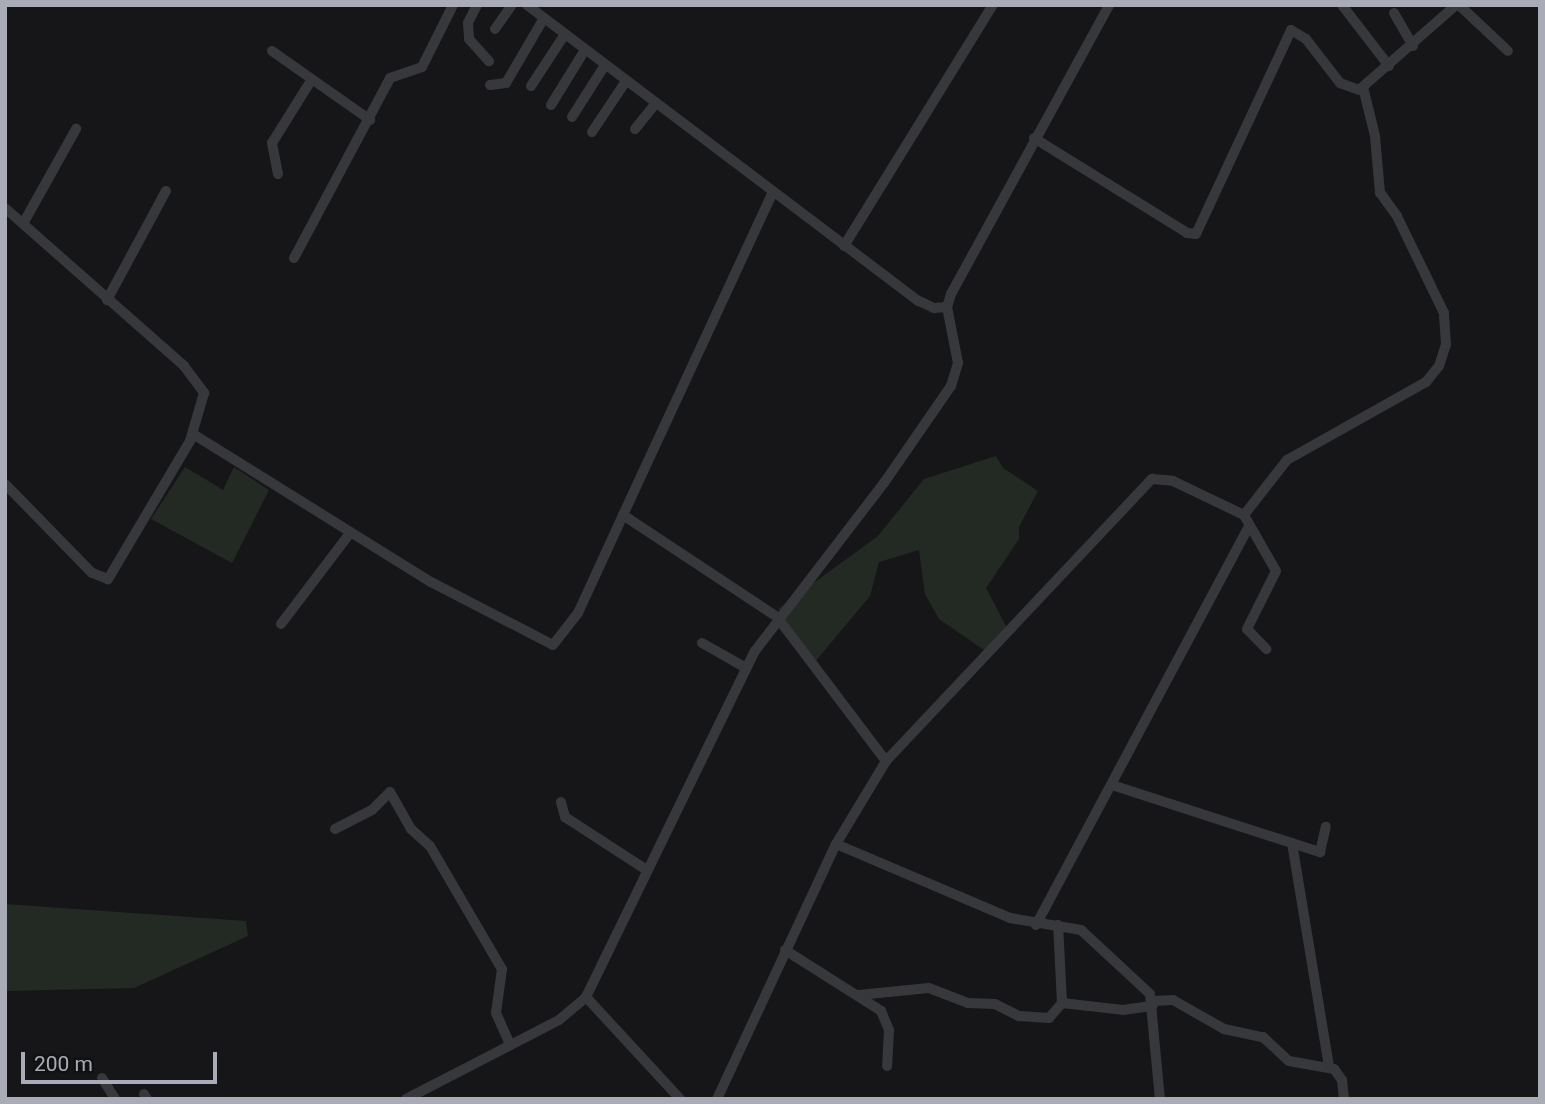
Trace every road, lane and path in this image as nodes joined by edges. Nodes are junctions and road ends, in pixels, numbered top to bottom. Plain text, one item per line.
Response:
1 (453, 5) edge
2 (477, 5) edge
3 (512, 5) edge
4 (527, 5) edge
5 (993, 5) edge
6 (1109, 5) edge
7 (1342, 5) edge
8 (1458, 5) edge
9 (1394, 13) dead end
10 (544, 18) junction
11 (495, 29) dead end
12 (565, 34) junction
13 (1413, 46) junction
14 (585, 50) junction
15 (272, 51) dead end
16 (1508, 51) dead end
17 (489, 61) dead end
18 (605, 65) junction
19 (1389, 66) junction
20 (312, 79) junction
21 (626, 81) junction
22 (490, 85) dead end
23 (531, 86) dead end
24 (1363, 87) junction
25 (655, 104) junction
26 (551, 105) dead end
27 (572, 117) dead end
28 (370, 120) junction
29 (76, 128) dead end
30 (635, 129) dead end
31 (593, 132) dead end
32 (1034, 138) junction
33 (278, 174) dead end
34 (166, 191) dead end
35 (772, 194) junction
36 (5, 208) edge
37 (24, 222) junction
38 (844, 246) junction
39 (294, 258) dead end
40 (107, 300) junction
41 (947, 307) junction
42 (193, 435) junction
43 (5, 484) edge
44 (623, 515) junction
45 (1244, 515) junction
46 (1248, 528) junction
47 (350, 533) junction
48 (777, 617) junction
49 (281, 624) dead end
50 (702, 643) dead end
51 (1266, 649) dead end
52 (746, 668) junction
53 (886, 761) junction
54 (1112, 785) junction
55 (561, 802) dead end
56 (1326, 827) dead end
57 (335, 829) dead end
58 (1292, 843) junction
59 (836, 844) junction
60 (645, 869) junction
61 (1036, 925) junction
62 (1058, 925) junction
63 (785, 950) junction
64 (859, 995) junction
65 (586, 997) junction
66 (1062, 1003) junction
67 (1153, 1004) junction
68 (510, 1045) junction
69 (887, 1066) dead end
70 (1329, 1067) junction
71 (102, 1078) dead end
72 (115, 1099) edge
73 (406, 1099) edge
74 (680, 1099) edge
75 (717, 1099) edge
76 (1160, 1099) edge
77 (1344, 1099) edge

1 - 28 street
2 - 17 street
3 - 11 street
4 - 10 street
5 - 38 street
6 - 32 street
7 - 19 street
8 - 13 street
8 - 16 street
9 - 13 street
10 - 12 street
10 - 22 street
12 - 14 street
12 - 23 street
13 - 19 street
14 - 18 street
14 - 26 street
15 - 20 street
18 - 21 street
18 - 27 street
19 - 24 street
20 - 28 street
20 - 33 street
21 - 25 street
21 - 31 street
24 - 32 street
24 - 45 street
25 - 30 street
25 - 35 street
28 - 39 street
29 - 37 street
32 - 41 street
34 - 40 street
35 - 38 street
35 - 44 street
36 - 37 street
37 - 40 street
38 - 41 street
40 - 42 street
41 - 48 street
42 - 43 street
42 - 47 street
44 - 47 street
44 - 48 street
45 - 46 street
45 - 53 street
46 - 51 street
46 - 54 street
47 - 49 street
48 - 52 street
48 - 53 street
50 - 52 street
52 - 60 street
53 - 59 street
54 - 58 street
54 - 61 street
55 - 60 street
56 - 58 street
57 - 68 street
58 - 70 street
59 - 61 street
59 - 63 street
60 - 65 street
61 - 62 street
62 - 66 street
62 - 67 street
63 - 64 street
63 - 75 street
64 - 66 street
64 - 69 street
65 - 68 street
65 - 74 street
66 - 67 street
67 - 70 street
67 - 76 street
68 - 73 street
70 - 77 street
71 - 72 street

